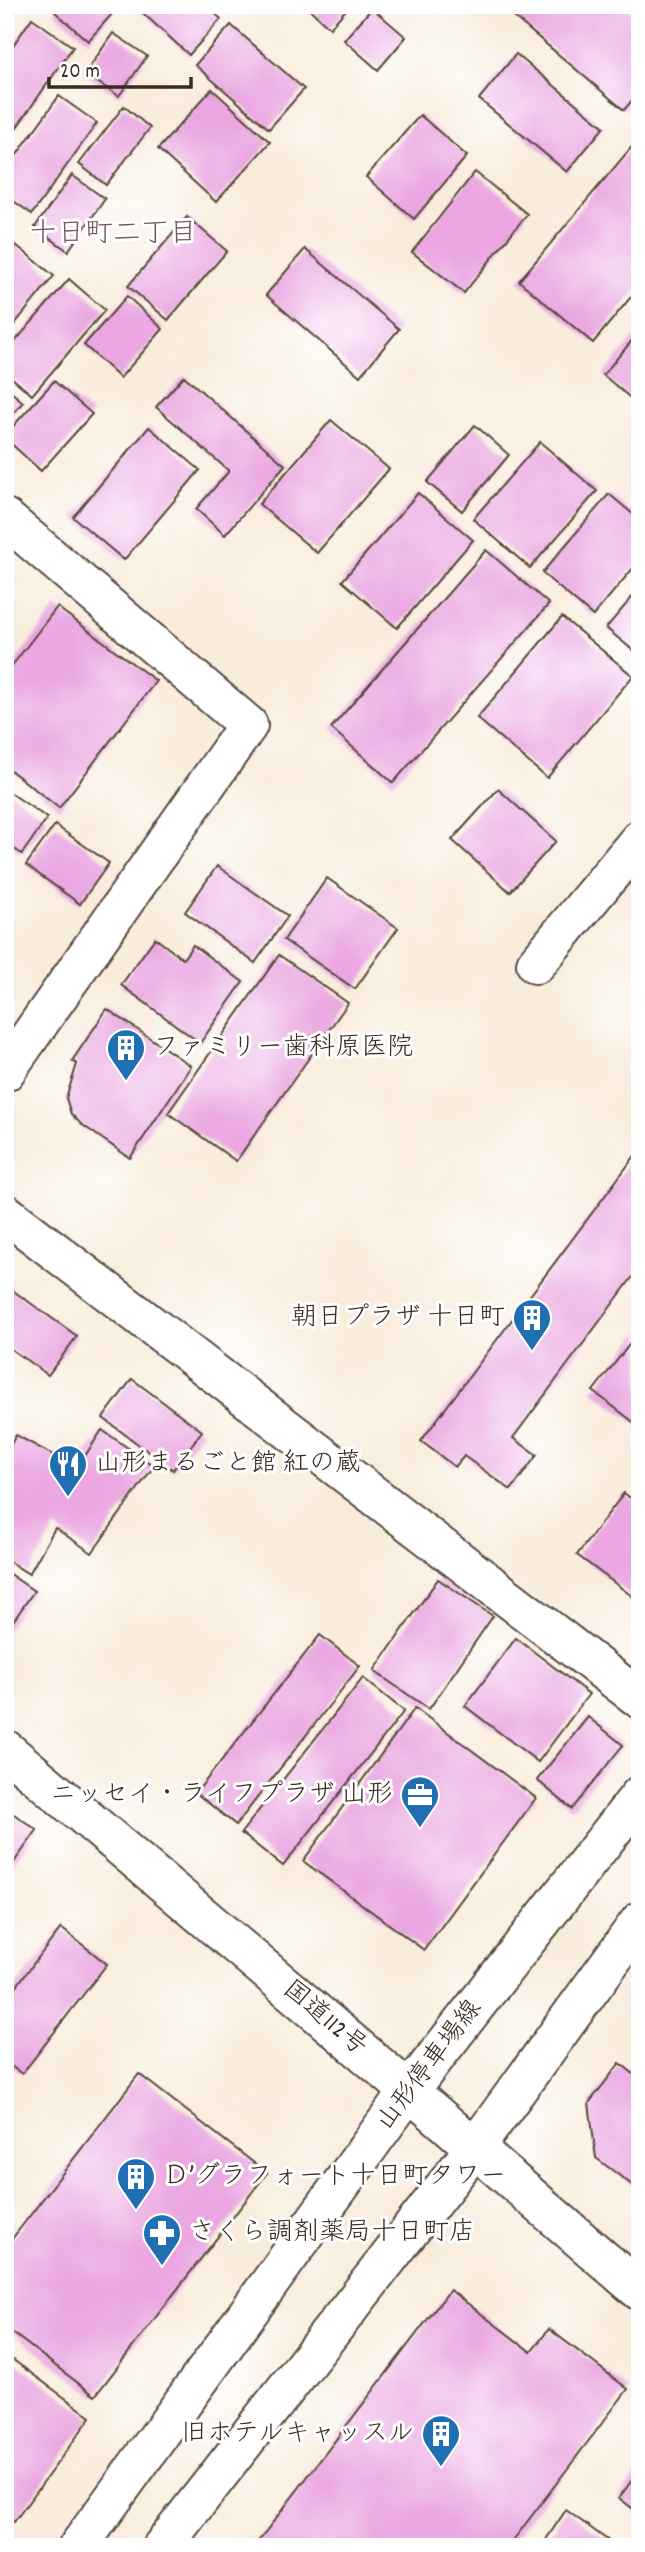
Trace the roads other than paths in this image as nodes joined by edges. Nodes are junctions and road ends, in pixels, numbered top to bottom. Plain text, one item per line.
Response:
1 (5, 518) edge
2 (640, 839) edge
3 (536, 964) dead end
4 (5, 1072) edge
5 (5, 1213) edge
6 (640, 1699) edge
7 (5, 1749) edge
8 (640, 1795) edge
9 (640, 1921) edge
10 (409, 2091) junction
11 (474, 2150) junction
12 (640, 2291) edge
13 (78, 2547) edge
14 (162, 2547) edge

1 - 4 main road
2 - 3 main road
5 - 6 main road
7 - 10 main road, 国道112号
8 - 10 main road, 山形停車場線
9 - 11 main road
10 - 11 main road, 国道112号
10 - 13 main road, 山形停車場線
11 - 12 main road, 国道112号
11 - 14 main road

